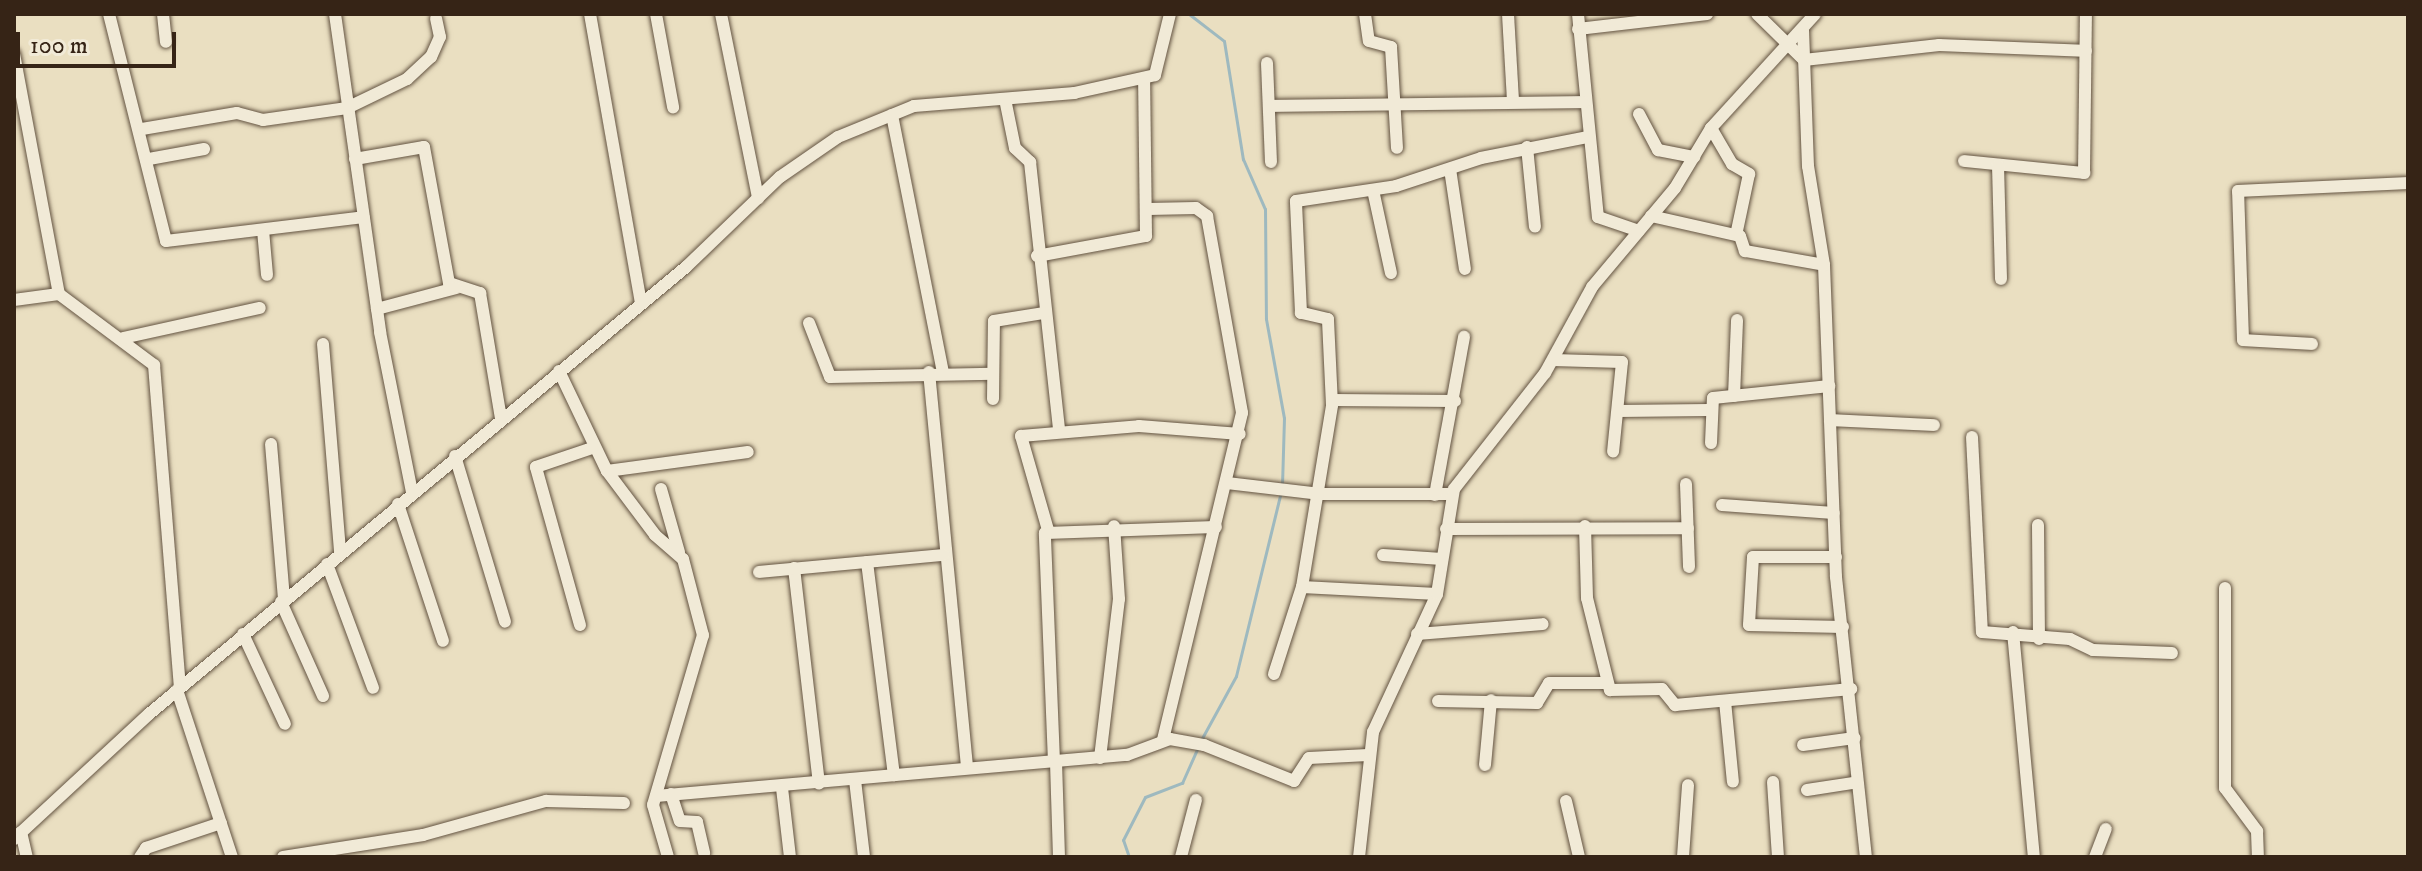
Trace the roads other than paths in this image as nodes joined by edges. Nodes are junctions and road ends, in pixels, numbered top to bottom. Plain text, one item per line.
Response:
1 (109, 14) edge
2 (163, 14) edge
3 (335, 14) edge
4 (590, 14) edge
5 (656, 14) edge
6 (721, 14) edge
7 (1365, 14) edge
8 (1508, 14) edge
9 (1578, 14) edge
10 (1707, 14) edge
11 (1757, 14) edge
12 (1815, 14) edge
13 (2086, 14) edge
14 (1167, 15) edge
15 (436, 18) dead end
16 (1638, 18) edge
17 (1578, 29) junction
18 (1803, 30) junction
19 (166, 42) dead end
20 (1789, 45) junction
21 (2086, 51) junction
22 (14, 54) edge
23 (1804, 60) junction
24 (1267, 63) dead end
25 (1144, 78) junction
26 (1005, 99) junction
27 (1513, 101) junction
28 (1584, 102) junction
29 (1395, 105) junction
30 (1269, 106) junction
31 (673, 107) dead end
32 (347, 108) junction
33 (1639, 114) dead end
34 (892, 115) junction
35 (1711, 128) junction
36 (142, 129) junction
37 (1587, 137) junction
38 (1527, 147) junction
39 (1397, 148) dead end
40 (204, 149) dead end
41 (1694, 157) junction
42 (149, 159) junction
43 (355, 159) junction
44 (1964, 161) dead end
45 (1271, 162) dead end
46 (1998, 165) junction
47 (1450, 169) junction
48 (2408, 183) edge
49 (1373, 190) junction
50 (758, 198) junction
51 (1148, 209) junction
52 (1651, 216) junction
53 (364, 217) junction
54 (1535, 227) dead end
55 (263, 230) junction
56 (1639, 231) junction
57 (1736, 235) junction
58 (1037, 256) junction
59 (1824, 265) junction
60 (1465, 269) dead end
61 (1391, 273) dead end
62 (267, 275) dead end
63 (2001, 279) dead end
64 (456, 288) junction
65 (59, 294) junction
66 (14, 300) edge
67 (641, 304) junction
68 (260, 308) dead end
69 (377, 309) junction
70 (1044, 313) junction
71 (1737, 320) dead end
72 (809, 323) dead end
73 (1464, 337) dead end
74 (123, 338) junction
75 (323, 344) dead end
76 (2312, 344) dead end
77 (1553, 360) junction
78 (559, 371) junction
79 (929, 372) junction
80 (943, 373) junction
81 (993, 374) junction
82 (1829, 386) junction
83 (1734, 396) junction
84 (993, 399) dead end
85 (1332, 400) junction
86 (1455, 401) junction
87 (1709, 410) junction
88 (1618, 411) junction
89 (501, 418) junction
90 (1830, 420) junction
91 (1934, 425) dead end
92 (1059, 431) junction
93 (1240, 434) junction
94 (1972, 437) dead end
95 (1711, 443) dead end
96 (271, 444) dead end
97 (592, 448) junction
98 (748, 452) dead end
99 (1613, 452) dead end
100 (455, 456) junction
101 (607, 471) junction
102 (1227, 483) junction
103 (1686, 484) dead end
104 (661, 489) dead end
105 (412, 492) junction
106 (1320, 494) junction
107 (1452, 494) junction
108 (1435, 495) junction
109 (398, 504) junction
110 (1722, 505) dead end
111 (1834, 513) junction
112 (2038, 525) dead end
113 (1114, 526) junction
114 (1585, 526) junction
115 (1216, 527) junction
116 (1688, 528) junction
117 (1446, 529) junction
118 (1048, 530) junction
119 (679, 552) junction
120 (340, 553) junction
121 (943, 555) junction
122 (1383, 555) dead end
123 (1836, 557) junction
124 (1442, 559) junction
125 (867, 562) junction
126 (327, 564) junction
127 (1689, 567) dead end
128 (794, 568) junction
129 (759, 572) dead end
130 (1302, 587) junction
131 (2225, 588) dead end
132 (1437, 594) junction
133 (283, 601) junction
134 (505, 622) dead end
135 (1543, 624) dead end
136 (580, 625) dead end
137 (1843, 627) junction
138 (2013, 632) junction
139 (243, 634) junction
140 (1417, 634) junction
141 (2039, 639) junction
142 (443, 641) dead end
143 (2172, 653) dead end
144 (1274, 674) dead end
145 (1606, 683) junction
146 (179, 688) junction
147 (373, 688) dead end
148 (1851, 689) junction
149 (323, 696) dead end
150 (1491, 700) junction
151 (1438, 701) dead end
152 (1725, 701) junction
153 (285, 724) dead end
154 (1855, 738) junction
155 (1163, 740) junction
156 (1803, 745) dead end
157 (1368, 755) junction
158 (1100, 758) junction
159 (1055, 762) junction
160 (1485, 765) dead end
161 (967, 767) junction
162 (894, 775) junction
163 (855, 780) junction
164 (1733, 782) dead end
165 (1773, 782) dead end
166 (1853, 783) junction
167 (819, 784) junction
168 (1688, 785) dead end
169 (782, 788) junction
170 (1807, 790) dead end
171 (671, 794) junction
172 (656, 796) junction
173 (1196, 800) dead end
174 (1566, 801) dead end
175 (624, 803) dead end
176 (221, 823) junction
177 (2106, 829) dead end
178 (17, 836) edge
179 (704, 853) dead end
180 (27, 857) edge
181 (140, 857) edge
182 (232, 857) edge
183 (283, 857) edge
184 (668, 857) edge
185 (790, 857) edge
186 (864, 857) edge
187 (1059, 857) edge
188 (1181, 857) edge
189 (1359, 857) edge
190 (1579, 857) edge
191 (1683, 857) edge
192 (1778, 857) edge
193 (1866, 857) edge
194 (2034, 857) edge
195 (2095, 857) edge
196 (2258, 857) edge

1 - 36 street
2 - 19 street
3 - 32 street
4 - 67 street
5 - 31 street
6 - 50 street
7 - 29 street
8 - 27 street
9 - 17 street
10 - 16 street
11 - 20 street
12 - 18 street
13 - 21 street
14 - 25 street
15 - 32 street
16 - 17 street
17 - 28 street
18 - 20 street
18 - 23 street
20 - 23 street
20 - 35 street
21 - 23 street
21 - 46 street
22 - 65 street
23 - 59 street
24 - 30 street
25 - 26 street
25 - 51 street
26 - 34 street
26 - 58 street
27 - 28 street
27 - 29 street
28 - 37 street
29 - 30 street
29 - 39 street
30 - 45 street
32 - 36 street
32 - 43 street
33 - 41 street
34 - 50 street
34 - 80 street
35 - 41 street
35 - 57 street
36 - 42 street
37 - 38 street
37 - 56 street
38 - 47 street
38 - 54 street
40 - 42 street
41 - 52 street
42 - 55 street
43 - 53 street
43 - 64 street
44 - 46 street
46 - 63 street
47 - 49 street
47 - 60 street
48 - 76 street
49 - 61 street
49 - 85 street
50 - 67 street
51 - 58 street
51 - 93 street
52 - 56 street
52 - 57 street
53 - 55 street
53 - 69 street
55 - 62 street
56 - 77 street
57 - 59 street
58 - 70 street
59 - 82 street
64 - 69 street
64 - 89 street
65 - 66 street
65 - 74 street
67 - 78 street
68 - 74 street
69 - 105 street
70 - 81 street
70 - 92 street
71 - 83 street
72 - 79 street
73 - 86 street
74 - 146 street
75 - 120 street
77 - 88 street
77 - 107 street
78 - 89 street
78 - 97 street
79 - 80 street
79 - 121 street
80 - 81 street
81 - 84 street
82 - 83 street
82 - 90 street
83 - 87 street
85 - 86 street
85 - 106 street
86 - 108 street
87 - 88 street
87 - 95 street
88 - 99 street
89 - 100 street
90 - 91 street
90 - 111 street
92 - 93 street
92 - 118 street
93 - 102 street
94 - 138 street
96 - 133 street
97 - 101 street
97 - 136 street
98 - 101 street
100 - 105 street
100 - 134 street
101 - 119 street
102 - 106 street
102 - 115 street
103 - 116 street
104 - 119 street
105 - 109 street
106 - 108 street
106 - 130 street
107 - 108 street
107 - 117 street
109 - 120 street
109 - 142 street
110 - 111 street
111 - 123 street
112 - 141 street
113 - 115 street
113 - 118 street
113 - 158 street
114 - 116 street
114 - 117 street
114 - 145 street
115 - 155 street
116 - 127 street
117 - 124 street
118 - 159 street
119 - 172 street
120 - 126 street
121 - 125 street
121 - 161 street
122 - 124 street
123 - 137 street
123 - 137 street
124 - 132 street
125 - 128 street
125 - 162 street
126 - 133 street
126 - 147 street
128 - 129 street
128 - 167 street
130 - 132 street
130 - 144 street
131 - 196 street
132 - 140 street
133 - 139 street
133 - 149 street
135 - 140 street
137 - 148 street
138 - 141 street
138 - 194 street
139 - 146 street
139 - 153 street
140 - 157 street
141 - 143 street
145 - 150 street
145 - 152 street
146 - 176 street
146 - 178 street
148 - 152 street
148 - 154 street
150 - 151 street
150 - 160 street
152 - 164 street
154 - 156 street
154 - 166 street
155 - 157 street
155 - 158 street
157 - 189 street
158 - 159 street
159 - 161 street
159 - 187 street
161 - 162 street
162 - 163 street
163 - 167 street
163 - 186 street
165 - 192 street
166 - 170 street
166 - 193 street
167 - 169 street
168 - 191 street
169 - 171 street
169 - 185 street
171 - 172 street
171 - 179 street
172 - 184 street
173 - 188 street
174 - 190 street
175 - 183 street
176 - 181 street
176 - 182 street
177 - 195 street
178 - 180 street

